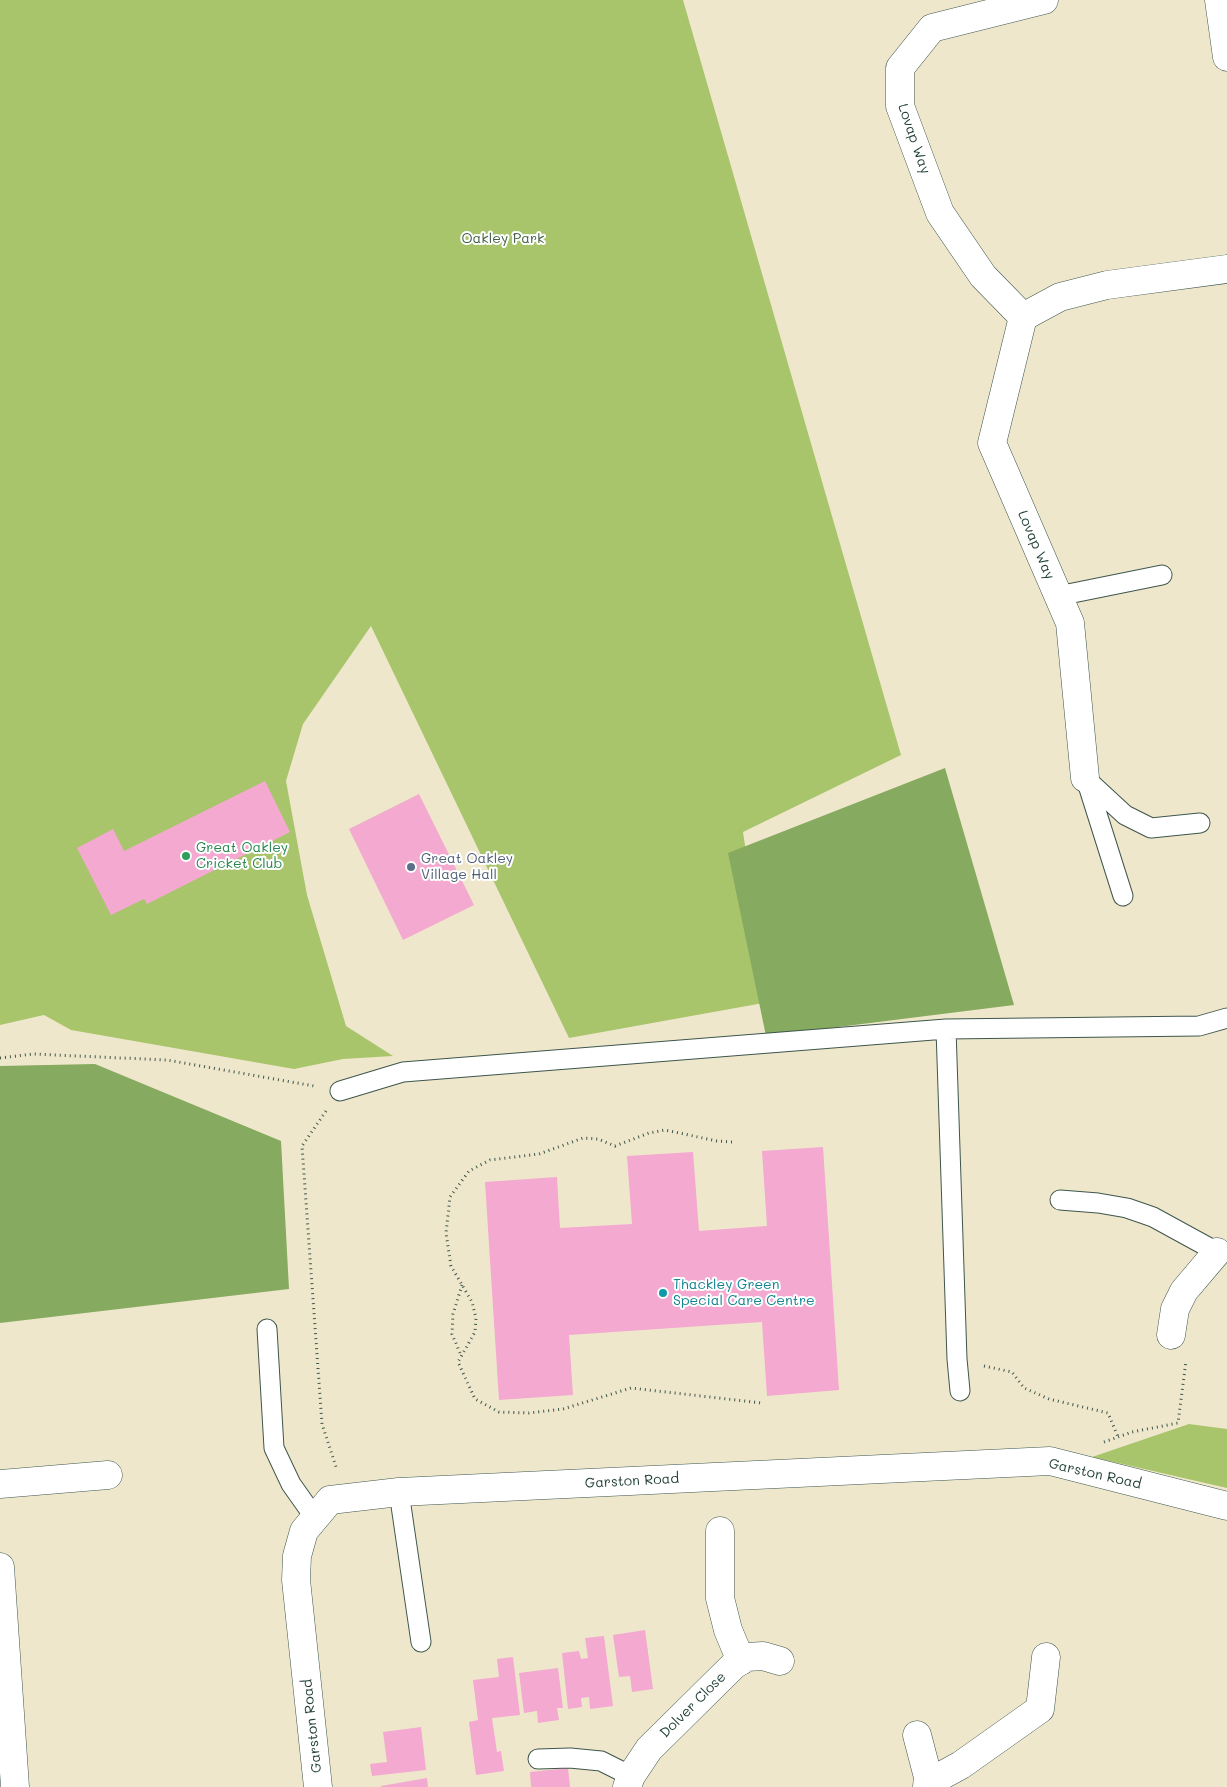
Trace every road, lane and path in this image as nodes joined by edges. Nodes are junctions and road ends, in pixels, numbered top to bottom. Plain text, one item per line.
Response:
1 (1044, 0) edge
2 (1219, 0) edge
3 (1227, 57) edge
4 (1227, 269) edge
5 (1022, 317) junction
6 (1162, 575) dead end
7 (1058, 596) junction
8 (1086, 778) junction
9 (1200, 823) dead end
10 (1123, 896) dead end
11 (1227, 1018) edge
12 (946, 1029) junction
13 (0, 1058) edge
14 (340, 1091) junction
15 (732, 1142) dead end
16 (1060, 1200) dead end
17 (1224, 1255) edge
18 (462, 1285) junction
19 (267, 1330) dead end
20 (1171, 1335) dead end
21 (461, 1354) junction
22 (1186, 1357) dead end
23 (957, 1360) junction
24 (960, 1391) dead end
25 (762, 1403) dead end
26 (1118, 1436) junction
27 (1076, 1468) junction
28 (108, 1475) dead end
29 (0, 1484) edge
30 (399, 1492) junction
31 (345, 1496) junction
32 (1227, 1506) edge
33 (315, 1518) junction
34 (720, 1531) dead end
35 (0, 1567) edge
36 (421, 1642) dead end
37 (1046, 1657) dead end
38 (741, 1661) junction
39 (780, 1661) dead end
40 (917, 1735) dead end
41 (538, 1759) dead end
42 (629, 1782) edge
43 (927, 1785) edge
44 (15, 1787) edge
45 (318, 1787) edge

1 - 5 street, Lovap Way
2 - 3 street
4 - 5 street
5 - 7 street, Lovap Way
6 - 7 lane
7 - 8 street, Lovap Way
8 - 9 lane
8 - 10 lane
11 - 12 lane
12 - 14 lane
12 - 23 lane
13 - 14 path
14 - 31 path
15 - 18 path
16 - 17 lane
17 - 20 street
18 - 21 path
18 - 21 path
19 - 33 lane
21 - 25 path
22 - 26 path
23 - 24 lane
23 - 26 path
26 - 27 path
27 - 30 street, Garston Road
27 - 32 street, Garston Road
28 - 29 street
30 - 31 street, Garston Road
30 - 36 lane
31 - 33 street, Garston Road
33 - 45 street, Garston Road
34 - 38 street
35 - 44 street
37 - 43 street
38 - 39 street, Dolver Close
38 - 42 street, Dolver Close
40 - 43 street
41 - 42 lane

